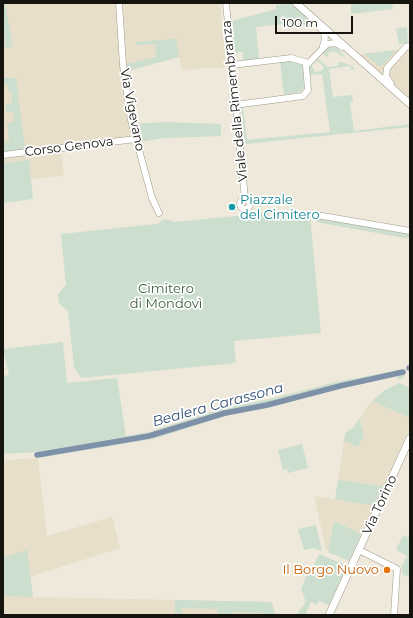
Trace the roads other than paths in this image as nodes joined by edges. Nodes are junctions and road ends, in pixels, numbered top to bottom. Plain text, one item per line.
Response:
1 (119, 3) edge
2 (226, 3) edge
3 (296, 3) edge
4 (315, 20) junction
5 (323, 46) junction
6 (410, 46) edge
7 (348, 49) junction
8 (361, 61) junction
9 (308, 63) junction
10 (232, 65) junction
11 (387, 68) junction
12 (399, 95) junction
13 (410, 104) edge
14 (235, 105) junction
15 (136, 139) junction
16 (3, 155) edge
17 (245, 199) dead end
18 (159, 213) dead end
19 (311, 214) dead end
20 (410, 231) edge
21 (410, 438) edge
22 (359, 550) junction
23 (332, 613) edge
24 (394, 615) edge

1 - 15 street, Via Vigevano
2 - 10 street, Viale della Rimembranza
3 - 4 main road
4 - 5 street
4 - 7 main road
5 - 7 street
5 - 9 street
6 - 11 street
7 - 8 main road
8 - 11 street
8 - 12 main road
9 - 10 street
9 - 14 street
10 - 14 street, Viale della Rimembranza
11 - 12 street
12 - 13 main road
14 - 17 street, Viale della Rimembranza
15 - 16 street, Corso Genova
15 - 18 street, Via Vigevano
19 - 20 street
21 - 22 main road, Via Torino
22 - 23 main road, Via Torino
22 - 24 street, Via Torino

